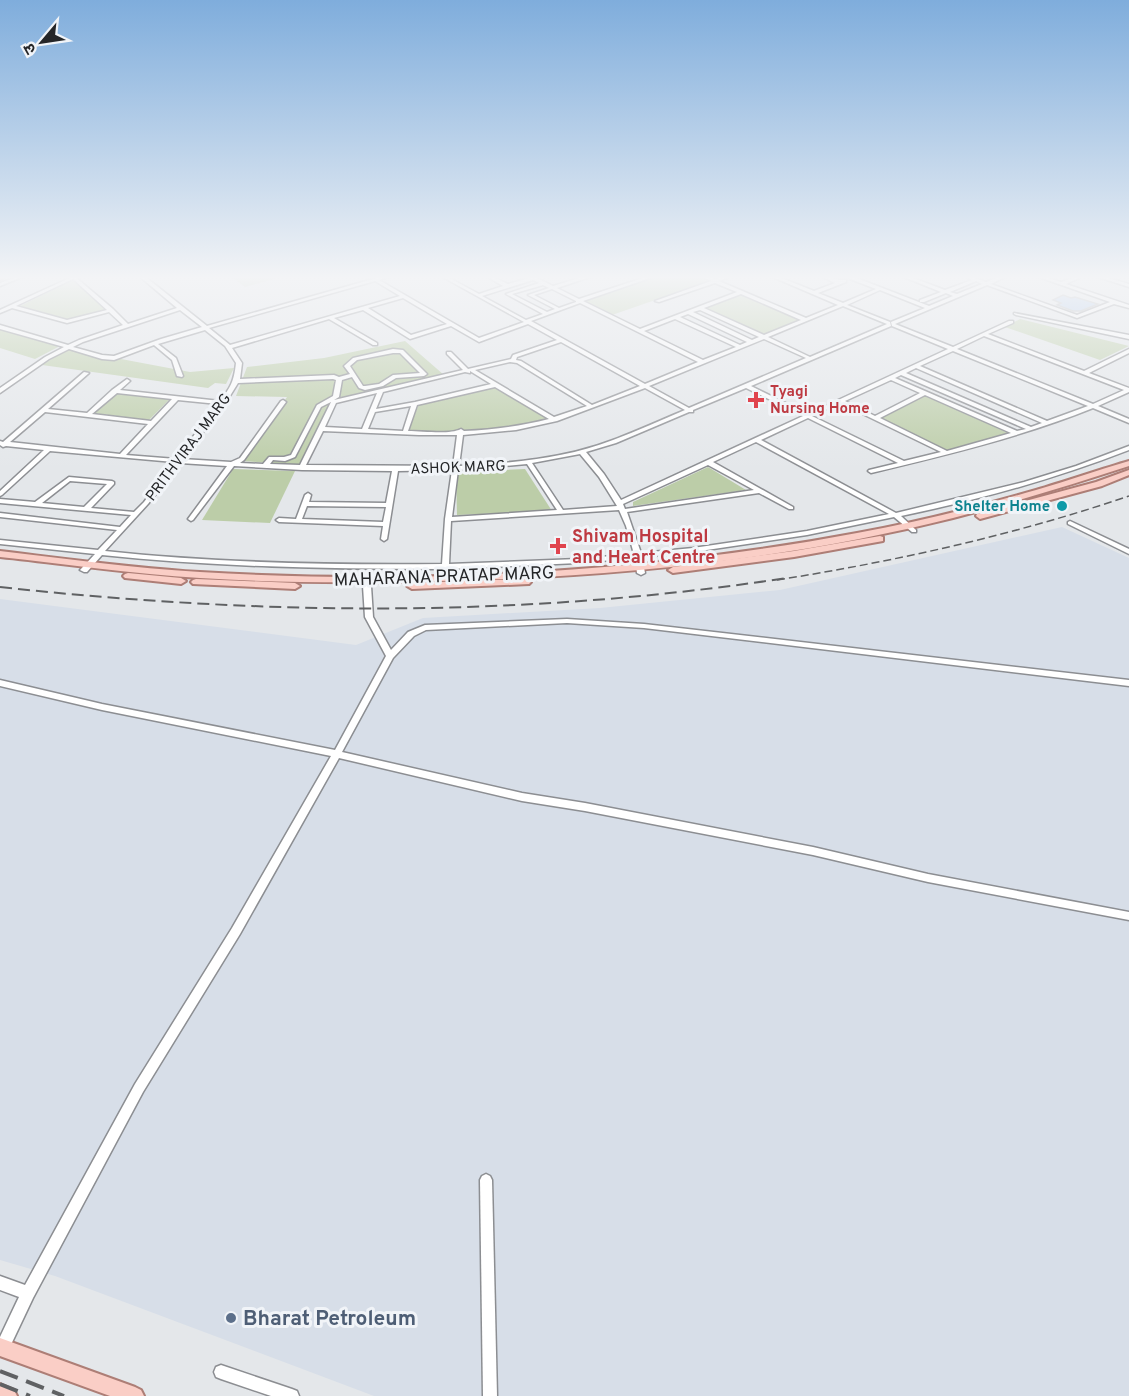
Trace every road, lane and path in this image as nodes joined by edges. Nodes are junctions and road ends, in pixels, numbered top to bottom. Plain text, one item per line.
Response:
1 (43, 340) edge
2 (88, 340) edge
3 (164, 340) edge
4 (220, 340) edge
5 (253, 340) edge
6 (368, 340) edge
7 (562, 340) joint
8 (657, 340) edge
9 (725, 340) edge
10 (748, 340) edge
11 (756, 340) edge
12 (770, 340) edge
13 (852, 340) edge
14 (931, 340) edge
15 (971, 340) edge
16 (999, 340) edge
17 (752, 342) junction
18 (154, 343) junction
19 (375, 344) dead end
20 (229, 347) junction
21 (740, 347) junction
22 (68, 348) junction
23 (953, 349) junction
24 (1129, 351) edge
25 (449, 353) dead end
26 (808, 358) junction
27 (513, 360) junction
28 (702, 363) junction
29 (915, 366) junction
30 (471, 371) junction
31 (86, 372) dead end
32 (902, 373) junction
33 (1084, 373) junction
34 (353, 375) junction
35 (180, 376) dead end
36 (891, 378) junction
37 (339, 379) junction
38 (127, 381) dead end
39 (236, 381) junction
40 (0, 382) edge
41 (12, 383) junction
42 (495, 385) junction
43 (645, 386) junction
44 (747, 386) junction
45 (381, 390) junction
46 (1129, 390) edge
47 (0, 391) edge
48 (114, 391) junction
49 (924, 393) junction
50 (176, 398) junction
51 (840, 401) junction
52 (283, 402) dead end
53 (224, 403) junction
54 (415, 404) junction
55 (1094, 406) junction
56 (592, 407) junction
57 (44, 410) junction
58 (372, 411) junction
59 (691, 411) junction
60 (89, 414) junction
61 (808, 416) junction
62 (875, 418) junction
63 (555, 420) junction
64 (1129, 421) edge
65 (152, 423) junction
66 (1046, 423) junction
67 (1029, 428) junction
68 (322, 429) junction
69 (364, 430) junction
70 (461, 431) junction
71 (405, 432) junction
72 (1015, 433) junction
73 (756, 440) junction
74 (2, 445) edge
75 (50, 447) junction
76 (1129, 448) edge
77 (583, 453) junction
78 (948, 453) junction
79 (122, 456) junction
80 (178, 462) junction
81 (708, 462) junction
82 (904, 463) junction
83 (1129, 463) edge
84 (530, 464) junction
85 (231, 465) junction
86 (265, 466) junction
87 (302, 468) junction
88 (394, 469) junction
89 (454, 469) junction
90 (872, 471) dead end
91 (1129, 472) edge
92 (760, 491) junction
93 (0, 494) edge
94 (308, 495) dead end
95 (628, 500) junction
96 (0, 501) edge
97 (37, 504) junction
98 (305, 504) junction
99 (389, 505) junction
100 (622, 507) junction
101 (791, 508) dead end
102 (86, 509) junction
103 (634, 509) junction
104 (561, 512) junction
105 (136, 514) junction
106 (0, 515) edge
107 (897, 516) junction
108 (191, 519) dead end
109 (448, 519) junction
110 (279, 520) dead end
111 (298, 521) junction
112 (1070, 523) dead end
113 (386, 524) junction
114 (122, 529) junction
115 (912, 529) junction
116 (384, 538) dead end
117 (0, 542) edge
118 (1129, 552) edge
119 (0, 554) edge
120 (99, 554) junction
121 (638, 555) junction
122 (0, 561) edge
123 (86, 567) junction
124 (640, 570) junction
125 (445, 573) junction
126 (367, 586) junction
127 (390, 656) junction
128 (1129, 682) edge
129 (0, 683) edge
130 (337, 754) junction
131 (1129, 916) edge
132 (486, 1180) dead end
133 (0, 1283) edge
134 (28, 1293) junction
135 (1, 1348) edge
136 (221, 1372) dead end
137 (0, 1393) edge
138 (8, 1396) edge
139 (135, 1396) edge
140 (292, 1396) edge
141 (490, 1396) edge

1 - 22 street
2 - 22 street
3 - 18 street
4 - 20 street
5 - 20 street
6 - 19 street
7 - 27 street
7 - 43 street
8 - 28 street
9 - 21 street
10 - 17 street
11 - 17 street
12 - 26 street
13 - 26 street, ASHOK MARG
14 - 23 street
15 - 23 street
16 - 33 street
17 - 21 street
18 - 22 street
18 - 35 street
20 - 39 street, PRITHVIRAJ MARG
21 - 28 street
22 - 41 street
23 - 29 street
23 - 55 street
24 - 33 street
25 - 30 street
26 - 44 street, ASHOK MARG
27 - 30 street
27 - 56 street
28 - 43 street
29 - 32 street
29 - 66 street
30 - 42 street
30 - 45 street
31 - 57 street
32 - 36 street
32 - 67 street
33 - 46 street
34 - 34 street
34 - 37 street
36 - 49 street
36 - 51 street
37 - 39 street
37 - 86 street
38 - 48 street
39 - 53 street, PRITHVIRAJ MARG
40 - 41 street
41 - 47 street
42 - 54 street
42 - 63 street
43 - 56 street
43 - 59 street
44 - 59 street, ASHOK MARG
44 - 61 street
45 - 58 street
45 - 68 street
46 - 55 street
48 - 50 street
48 - 60 street
49 - 62 street
49 - 72 street
50 - 53 street
50 - 65 street
51 - 61 street
51 - 62 street
52 - 85 street
53 - 80 street, PRITHVIRAJ MARG
54 - 58 street
54 - 71 street
55 - 64 street
55 - 66 street
56 - 63 street
57 - 60 street
57 - 74 street
58 - 69 street
59 - 77 street, ASHOK MARG
60 - 65 street
61 - 73 street
61 - 82 street
62 - 78 street
63 - 70 street
65 - 79 street
66 - 67 street
67 - 72 street
68 - 69 street
68 - 87 street
69 - 71 street
70 - 71 street
70 - 89 street
72 - 78 street
73 - 81 street
73 - 107 street
74 - 75 street, ASHOK MARG
75 - 79 street, ASHOK MARG
75 - 93 street
76 - 107 street
77 - 84 street, ASHOK MARG
77 - 100 street
78 - 82 street
79 - 80 street, ASHOK MARG
80 - 85 street, ASHOK MARG
80 - 105 street, PRITHVIRAJ MARG
81 - 92 street
81 - 95 street
82 - 90 street
83 - 115 main road, MAHARANA PRATAP MARG
84 - 89 street, ASHOK MARG
84 - 104 street
85 - 86 street, ASHOK MARG
85 - 108 street
86 - 87 street, ASHOK MARG
87 - 88 street, ASHOK MARG
88 - 89 street, ASHOK MARG
88 - 99 street
89 - 109 street
91 - 115 main road, MAHARANA PRATAP MARG
92 - 101 street
92 - 103 street
94 - 98 street
95 - 100 street
95 - 103 street
96 - 97 street
97 - 102 street
97 - 102 street
98 - 99 street
98 - 111 street
99 - 113 street
100 - 103 street
100 - 104 street
100 - 121 street
102 - 105 street
104 - 109 street
105 - 114 street, PRITHVIRAJ MARG
106 - 114 street
107 - 115 street
107 - 121 street
109 - 125 street
110 - 111 street
111 - 113 street
112 - 118 street
113 - 116 street
114 - 120 street, PRITHVIRAJ MARG
115 - 124 main road, MAHARANA PRATAP MARG
117 - 120 street
119 - 123 main road, MAHARANA PRATAP MARG
120 - 123 street, PRITHVIRAJ MARG
120 - 125 street
121 - 124 street
121 - 125 street
122 - 123 main road, MAHARANA PRATAP MARG
123 - 125 main road, MAHARANA PRATAP MARG
123 - 126 main road, MAHARANA PRATAP MARG
124 - 125 main road, MAHARANA PRATAP MARG
124 - 126 main road, MAHARANA PRATAP MARG
126 - 127 street
127 - 128 street
127 - 130 street
129 - 130 street
130 - 131 street
130 - 134 street
132 - 141 street
133 - 134 street
134 - 135 street
135 - 139 main road
136 - 140 street
137 - 138 main road

